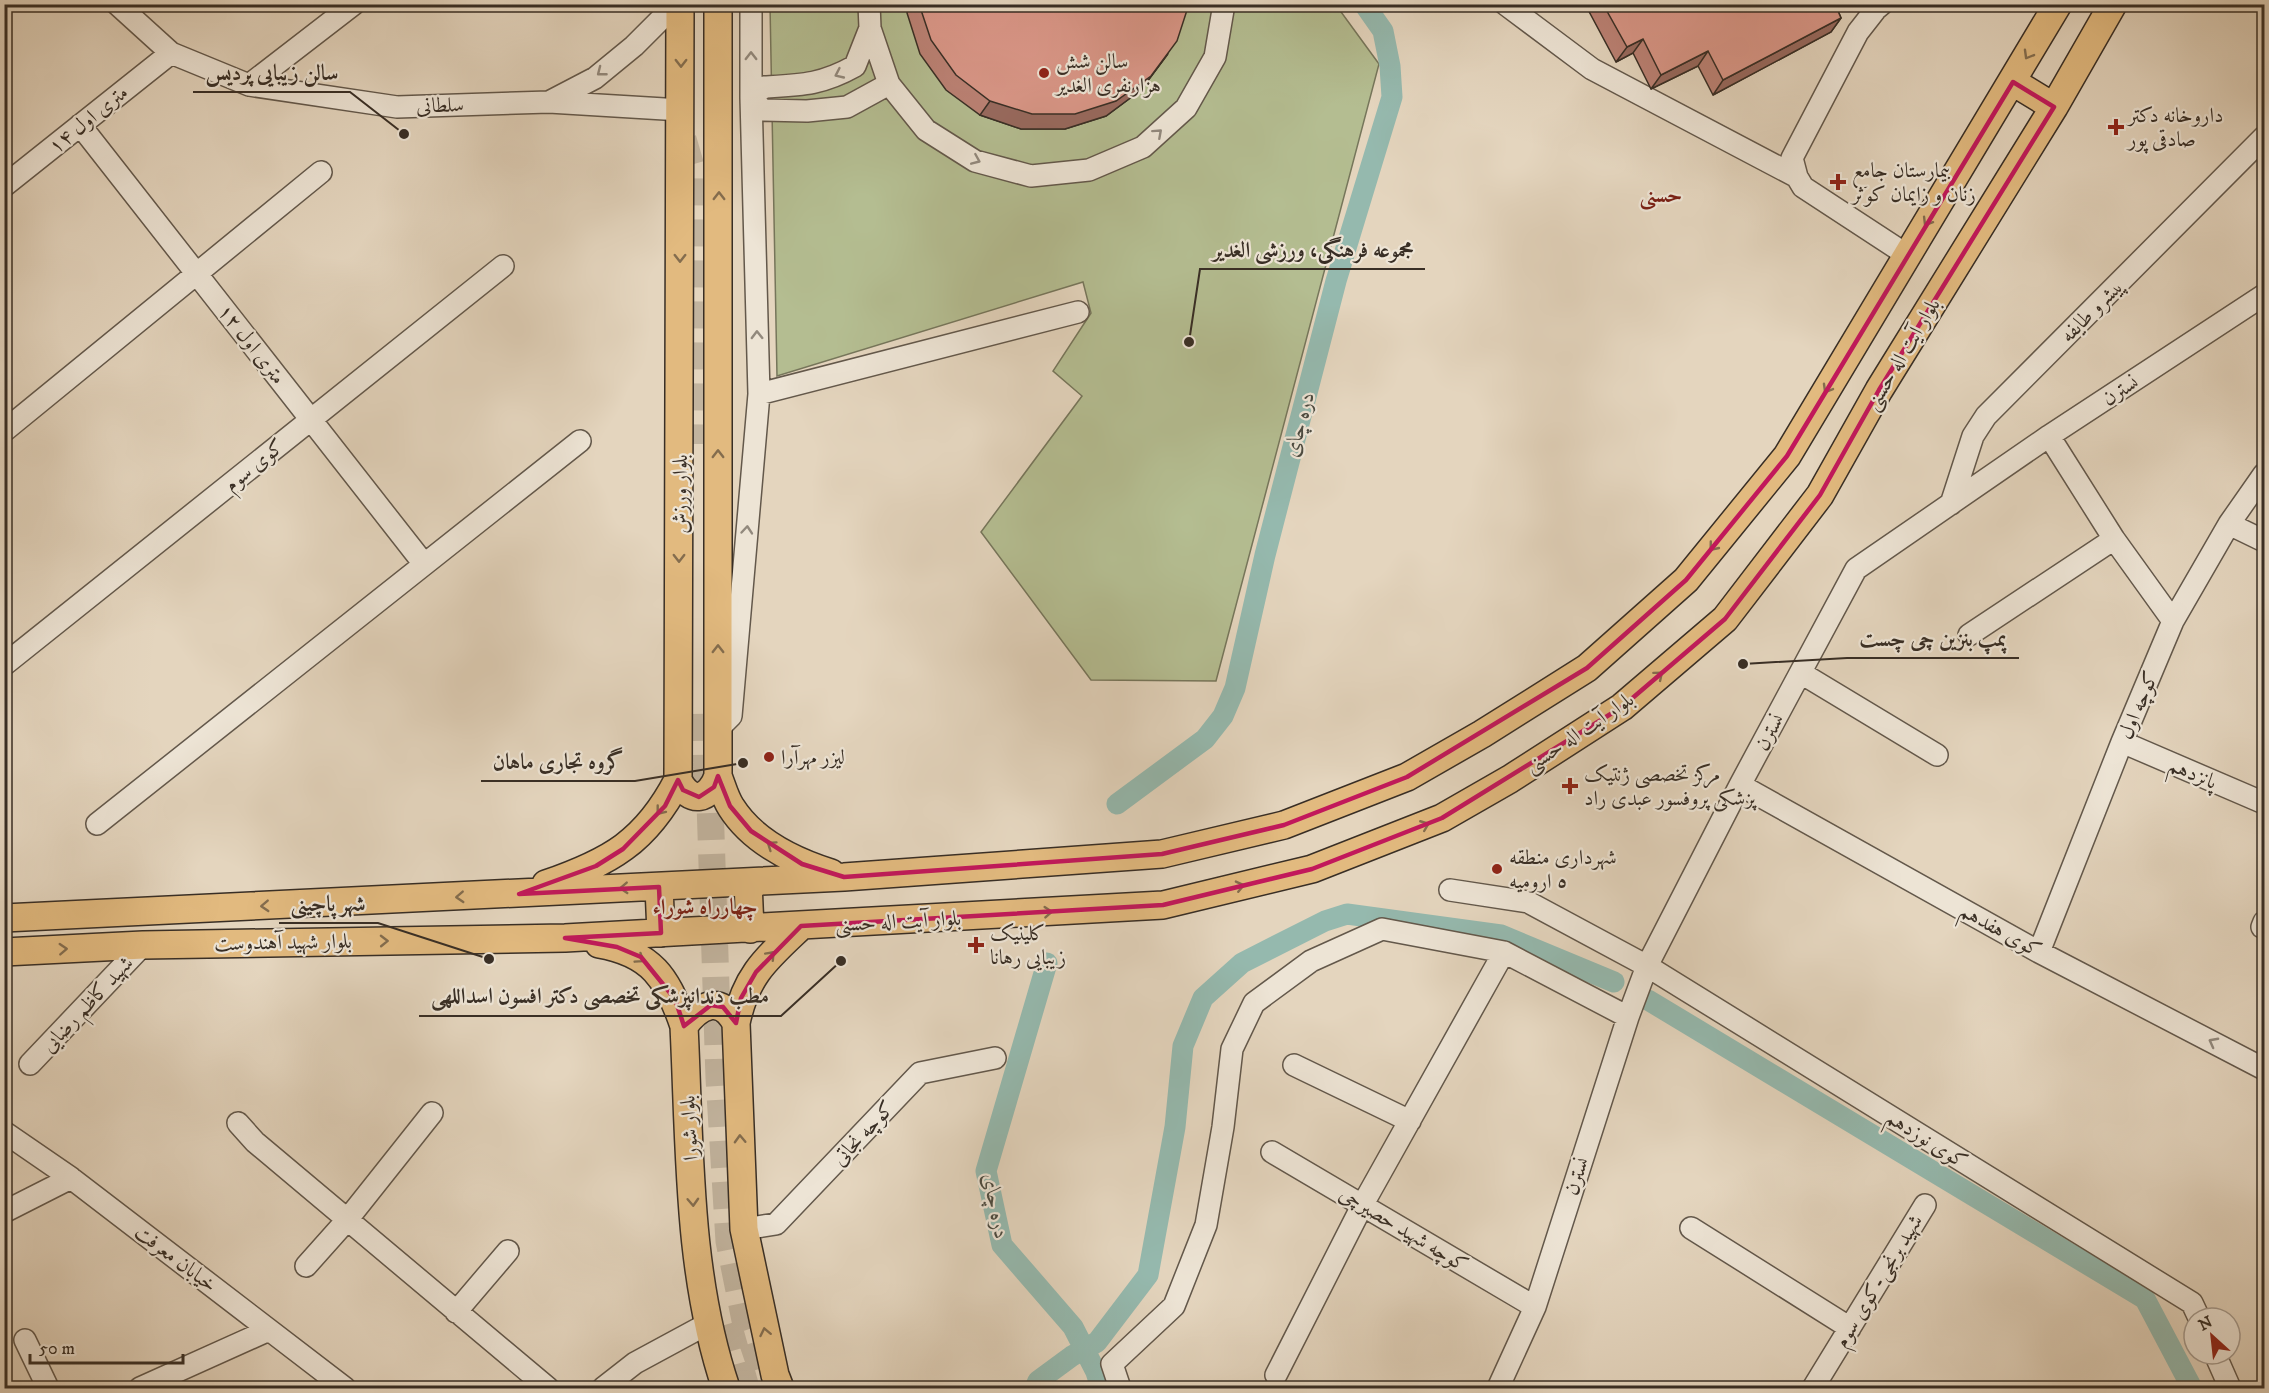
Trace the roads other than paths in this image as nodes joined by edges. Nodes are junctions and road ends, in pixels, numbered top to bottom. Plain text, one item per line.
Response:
1 (117, 4) edge
2 (354, 4) edge
3 (676, 4) edge
4 (680, 4) edge
5 (718, 4) edge
6 (751, 4) edge
7 (869, 4) edge
8 (1224, 4) edge
9 (1505, 4) edge
10 (1882, 4) edge
11 (2058, 4) edge
12 (2113, 4) edge
13 (870, 28) junction
14 (171, 53) junction
15 (2013, 82) junction
16 (889, 84) junction
17 (249, 85) junction
18 (751, 98) junction
19 (549, 102) junction
20 (719, 107) junction
21 (2054, 107) junction
22 (681, 110) junction
23 (80, 125) junction
24 (2265, 137) edge
25 (321, 172) dead end
26 (1797, 177) junction
27 (4, 186) edge
28 (1907, 255) junction
29 (503, 266) dead end
30 (197, 274) junction
31 (2265, 295) edge
32 (1078, 312) dead end
33 (759, 394) junction
34 (311, 419) junction
35 (4, 431) edge
36 (2049, 436) junction
37 (580, 441) dead end
38 (2265, 474) edge
39 (1951, 504) junction
40 (2229, 524) junction
41 (2114, 539) junction
42 (2265, 541) edge
43 (424, 564) junction
44 (2173, 621) junction
45 (1969, 635) dead end
46 (4, 665) edge
47 (1801, 673) junction
48 (718, 729) junction
49 (2122, 742) junction
50 (1937, 755) dead end
51 (718, 776) junction
52 (678, 780) junction
53 (1740, 785) junction
54 (2265, 803) edge
55 (97, 824) dead end
56 (844, 876) junction
57 (748, 882) junction
58 (659, 886) junction
59 (1450, 890) dead end
60 (519, 894) junction
61 (4, 918) edge
62 (801, 926) junction
63 (750, 929) junction
64 (705, 931) joint
65 (662, 933) junction
66 (565, 938) junction
67 (143, 945) junction
68 (4, 952) edge
69 (1504, 952) junction
70 (2039, 952) junction
71 (1647, 966) junction
72 (1628, 1017) junction
73 (736, 1023) junction
74 (684, 1026) junction
75 (995, 1058) dead end
76 (30, 1064) dead end
77 (1294, 1065) dead end
78 (2265, 1069) edge
79 (432, 1113) dead end
80 (1410, 1121) junction
81 (238, 1124) dead end
82 (4, 1132) edge
83 (1272, 1152) dead end
84 (71, 1178) junction
85 (1363, 1203) junction
86 (1925, 1204) dead end
87 (4, 1212) edge
88 (347, 1220) junction
89 (1691, 1228) dead end
90 (744, 1229) junction
91 (508, 1251) dead end
92 (306, 1266) dead end
93 (2193, 1306) edge
94 (1534, 1307) junction
95 (456, 1312) junction
96 (709, 1323) junction
97 (1850, 1328) junction
98 (269, 1329) junction
99 (25, 1340) dead end
100 (2220, 1366) edge
101 (1276, 1375) dead end
102 (340, 1387) edge
103 (48, 1389) edge
104 (140, 1389) edge
105 (548, 1389) edge
106 (603, 1389) edge
107 (726, 1389) edge
108 (780, 1389) edge
109 (1120, 1389) edge
110 (1498, 1389) edge
111 (1813, 1389) edge
112 (2230, 1389) edge

1 - 14 street, سلطانی
2 - 17 street
3 -> 19 street
4 -> 22 main road, بلوار ورزش
5 - 20 main road, بلوار ورزش
18 -> 6 street
7 - 13 street
16 -> 8 street
9 - 26 street
10 - 26 street
11 -> 15 main road
12 - 21 main road, بلوار آیت اله حسنی
13 - 16 street
13 -> 18 street
14 - 17 street, سلطانی
14 - 23 street, ۱۴ متری اول
15 - 21 main road
15 -> 28 main road
16 - 18 street
17 - 19 street, سلطانی
18 - 20 street
33 -> 18 street
19 - 22 street, سلطانی
48 -> 20 main road, بلوار ورزش
62 -> 21 main road, بلوار آیت اله حسنی
22 -> 52 main road, بلوار ورزش
23 - 27 street, ۱۴ متری اول
23 - 30 street, ۱۲ متری اول
24 - 39 street, پیشرو طایفه
25 - 30 street
26 - 28 street
28 -> 56 main road
29 - 34 street, کوی سوم
30 - 34 street, ۱۲ متری اول
30 - 35 street
31 - 36 street, نسترن
32 - 33 street
48 -> 33 street
34 - 43 street, ۱۲ متری اول
34 - 46 street, کوی سوم
36 - 39 street, نسترن
36 - 41 street
37 - 43 street
38 - 40 street, کوچه اول
39 - 47 street, نسترن
40 - 42 street
40 - 44 street, کوچه اول
41 - 44 street
41 - 45 street
43 - 55 street
44 - 49 street, کوچه اول
47 - 50 street
47 - 53 street, نسترن
48 - 51 main road, بلوار ورزش
49 - 54 street, پانزدهم
49 - 70 street, کوچه اول
51 - 52 main road
56 -> 51 main road, بلوار ورزش
52 -> 60 main road, بلوار ورزش
53 - 70 street, کوی هفدهم
53 - 71 street, نسترن
56 - 57 main road
57 - 58 main road, بلوار شهید آهندوست
57 - 63 main road
58 -> 60 main road, بلوار شهید آهندوست
58 - 65 main road
59 - 71 street, کوی نوزدهم
60 -> 61 main road, بلوار شهید آهندوست
62 - 63 main road, بلوار آیت اله حسنی
73 -> 62 main road
63 - 64 main road, بلوار آیت اله حسنی
64 - 65 main road, بلوار شهید آهندوست
65 - 66 main road, بلوار شهید آهندوست
67 -> 66 main road, بلوار شهید آهندوست
66 -> 74 main road, بلوار شورا
68 -> 67 main road, بلوار شهید آهندوست
67 - 76 street, شهید کاظم رضایی
69 - 72 street
69 - 80 street
69 - 109 street
78 -> 70 street, کوی هفدهم
71 - 72 street, نسترن
71 - 93 street, کوی نوزدهم
72 - 94 street, نسترن
73 - 74 main road
90 -> 73 main road
74 -> 96 main road, بلوار شورا
75 - 90 street, کوچه نجاتی
77 - 80 street
79 - 88 street
80 - 85 street
81 - 88 street
82 - 84 street, خیابان معرفت
83 - 85 street, کوچه شهید حصیرچی
84 - 87 street
84 - 98 street, خیابان معرفت
85 - 94 street, کوچه شهید حصیرچی
85 - 101 street
86 - 97 street, شهید برنجی-کوی سوم
88 - 92 street
88 - 95 street
89 - 97 street
108 -> 90 main road
91 - 95 street
94 - 110 street, نسترن
95 - 105 street
96 - 106 street
96 - 107 main road, بلوار شورا
97 - 111 street, شهید برنجی-کوی سوم
98 - 102 street, خیابان معرفت
98 - 104 street
99 - 103 street
100 - 112 street

